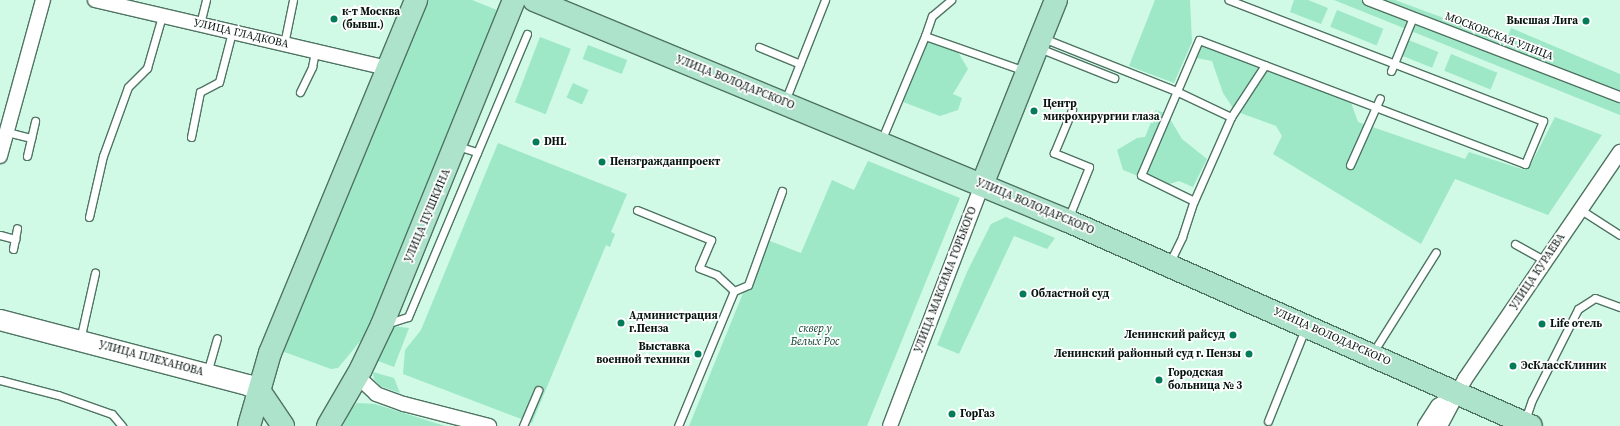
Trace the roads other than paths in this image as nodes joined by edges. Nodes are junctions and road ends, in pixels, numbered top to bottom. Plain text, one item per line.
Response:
1 (43, 0) edge
2 (96, 0) edge
3 (206, 0) edge
4 (293, 0) edge
5 (416, 0) edge
6 (514, 0) edge
7 (534, 0) edge
8 (825, 0) edge
9 (951, 0) edge
10 (1056, 0) edge
11 (1229, 0) edge
12 (1368, 0) edge
13 (162, 16) junction
14 (1413, 17) junction
15 (200, 24) junction
16 (232, 32) junction
17 (527, 34) dead end
18 (925, 36) junction
19 (1039, 42) junction
20 (284, 44) junction
21 (759, 47) dead end
22 (315, 51) junction
23 (1394, 63) junction
24 (800, 64) junction
25 (1265, 65) junction
26 (387, 68) junction
27 (1391, 71) dead end
28 (1027, 72) junction
29 (1114, 78) dead end
30 (1176, 91) junction
31 (300, 92) dead end
32 (1620, 97) edge
33 (1380, 98) dead end
34 (784, 103) junction
35 (1376, 107) junction
36 (1072, 110) dead end
37 (1231, 117) junction
38 (35, 121) dead end
39 (7, 132) junction
40 (191, 137) dead end
41 (31, 138) junction
42 (880, 143) junction
43 (467, 149) junction
44 (1620, 152) edge
45 (0, 156) edge
46 (27, 156) dead end
47 (1350, 165) dead end
48 (982, 185) junction
49 (782, 191) dead end
50 (1194, 201) junction
51 (637, 210) dead end
52 (1581, 210) junction
53 (89, 217) dead end
54 (1068, 221) junction
55 (17, 228) dead end
56 (0, 235) edge
57 (1620, 235) edge
58 (15, 239) junction
59 (1516, 244) dead end
60 (13, 249) dead end
61 (1436, 252) dead end
62 (1546, 261) junction
63 (1168, 265) junction
64 (95, 273) dead end
65 (734, 291) junction
66 (1620, 307) edge
67 (0, 320) edge
68 (1307, 326) junction
69 (217, 338) dead end
70 (80, 340) junction
71 (1372, 354) junction
72 (206, 374) junction
73 (357, 376) junction
74 (0, 380) edge
75 (538, 390) dead end
76 (260, 392) junction
77 (1456, 394) junction
78 (1268, 421) dead end
79 (1528, 425) edge
80 (122, 426) edge
81 (249, 426) edge
82 (283, 426) edge
83 (328, 426) edge
84 (489, 426) edge
85 (523, 426) edge
86 (678, 426) edge
87 (890, 426) edge
88 (1425, 426) edge
89 (1440, 426) edge

1 - 39 street
2 - 13 street, УЛИЦА ГЛАДКОВА
3 - 15 lane
4 - 20 lane
5 - 26 main road
6 - 43 main road, УЛИЦА ПУШКИНА
7 - 34 main road, УЛИЦА ВОЛОДАРСКОГО
8 - 24 lane
9 - 18 lane
10 - 19 main road, УЛИЦА МАКСИМА ГОРЬКОГО
11 - 23 lane
12 - 14 street, МОСКОВСКАЯ УЛИЦА
13 - 15 street, УЛИЦА ГЛАДКОВА
13 - 53 lane
14 - 23 lane
14 - 32 street, МОСКОВСКАЯ УЛИЦА
15 - 16 street, УЛИЦА ГЛАДКОВА
16 - 20 street, УЛИЦА ГЛАДКОВА
16 - 40 lane
17 - 43 lane
18 - 28 lane
18 - 42 lane
19 - 28 main road, УЛИЦА МАКСИМА ГОРЬКОГО
19 - 29 lane
19 - 30 lane
20 - 22 street, УЛИЦА ГЛАДКОВА
21 - 24 lane
22 - 26 street, УЛИЦА ГЛАДКОВА
22 - 31 lane
23 - 27 lane
23 - 35 lane
24 - 34 lane
25 - 30 lane
25 - 35 lane
25 - 37 lane
26 - 76 main road
28 - 48 main road, УЛИЦА МАКСИМА ГОРЬКОГО
30 - 37 lane
30 - 50 lane
33 - 35 lane
34 - 42 main road, УЛИЦА ВОЛОДАРСКОГО
35 - 47 lane
36 - 54 lane
37 - 50 lane
38 - 41 lane
39 - 41 lane
39 - 45 street
41 - 46 lane
42 - 48 main road, УЛИЦА ВОЛОДАРСКОГО
43 - 73 main road, УЛИЦА ПУШКИНА
44 - 52 street, УЛИЦА КУРАЕВА
48 - 54 main road, УЛИЦА ВОЛОДАРСКОГО
48 - 87 street, УЛИЦА МАКСИМА ГОРЬКОГО
49 - 65 lane
50 - 63 lane
51 - 65 lane
52 - 57 lane
52 - 62 street, УЛИЦА КУРАЕВА
54 - 63 main road, УЛИЦА ВОЛОДАРСКОГО
55 - 58 lane
56 - 58 lane
58 - 60 lane
59 - 62 lane
61 - 71 lane
62 - 77 street, УЛИЦА КУРАЕВА
63 - 68 main road, УЛИЦА ВОЛОДАРСКОГО
64 - 70 lane
65 - 86 lane
66 - 79 lane
67 - 70 main road, УЛИЦА ПЛЕХАНОВА
68 - 71 main road, УЛИЦА ВОЛОДАРСКОГО
68 - 78 lane
69 - 72 lane
70 - 72 main road, УЛИЦА ПЛЕХАНОВА
71 - 77 main road, УЛИЦА ВОЛОДАРСКОГО
72 - 76 main road, УЛИЦА ПЛЕХАНОВА
73 - 83 main road, УЛИЦА ПУШКИНА
73 - 84 street
74 - 80 lane
75 - 85 lane
76 - 81 main road
76 - 82 main road
77 - 79 main road, УЛИЦА ВОЛОДАРСКОГО
77 - 88 street, УЛИЦА КУРАЕВА
77 - 89 street, УЛИЦА КУРАЕВА

